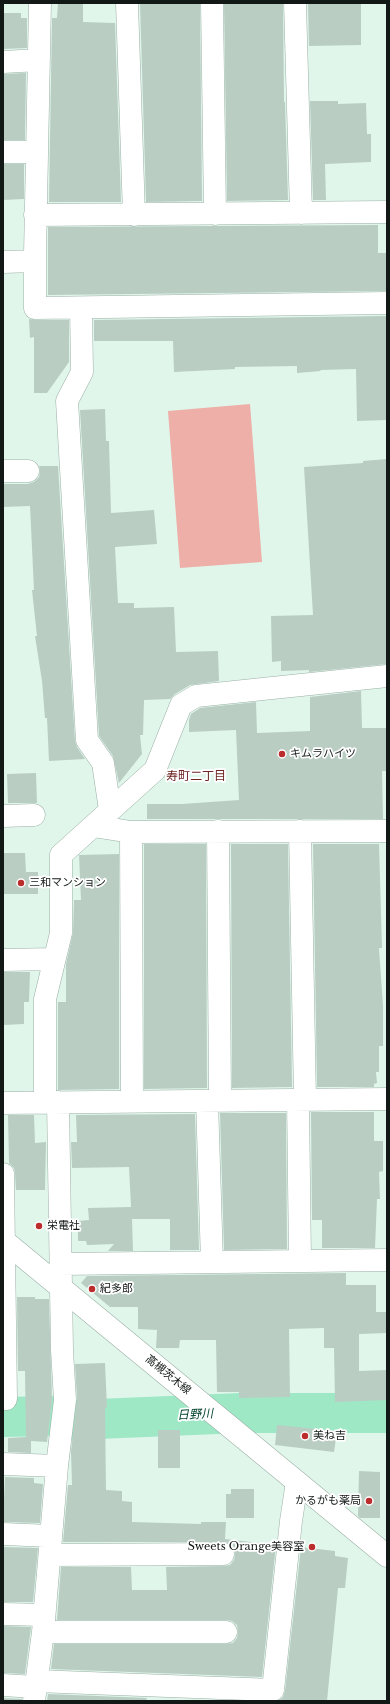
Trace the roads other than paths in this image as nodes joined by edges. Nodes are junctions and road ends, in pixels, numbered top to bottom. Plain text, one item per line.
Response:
1 (40, 3) edge
2 (127, 3) edge
3 (212, 3) edge
4 (295, 3) edge
5 (39, 60) junction
6 (3, 62) edge
7 (3, 152) edge
8 (37, 152) junction
9 (387, 212) edge
10 (301, 213) junction
11 (215, 214) junction
12 (36, 215) junction
13 (134, 215) junction
14 (35, 261) junction
15 (3, 262) edge
16 (387, 303) edge
17 (81, 308) junction
18 (3, 471) edge
19 (28, 471) dead end
20 (387, 676) edge
21 (110, 810) junction
22 (34, 815) dead end
23 (3, 816) edge
24 (93, 826) junction
25 (300, 831) junction
26 (387, 831) edge
27 (131, 832) junction
28 (218, 832) junction
29 (3, 960) edge
30 (54, 960) junction
31 (387, 1099) edge
32 (302, 1100) junction
33 (132, 1101) junction
34 (213, 1101) junction
35 (51, 1102) junction
36 (3, 1103) edge
37 (3, 1174) edge
38 (4, 1241) edge
39 (387, 1260) edge
40 (300, 1261) junction
41 (212, 1262) junction
42 (61, 1264) junction
43 (62, 1288) junction
44 (3, 1399) edge
45 (3, 1464) edge
46 (57, 1466) junction
47 (297, 1482) junction
48 (3, 1534) edge
49 (51, 1546) junction
50 (222, 1554) dead end
51 (387, 1556) edge
52 (3, 1614) edge
53 (43, 1624) junction
54 (226, 1632) dead end
55 (3, 1685) edge
56 (35, 1690) edge

1 - 5 street
2 - 13 street
3 - 11 street
4 - 10 street
5 - 6 street
5 - 8 street
7 - 8 street
8 - 12 street
9 - 10 street
10 - 11 street
11 - 13 street
12 - 13 street
12 - 14 street
14 - 15 street
14 - 17 street
16 - 17 street
17 - 21 street
18 - 19 street
20 - 21 street
21 - 24 street
22 - 23 street
24 - 27 street
24 - 30 street
25 - 26 street
25 - 28 street
25 - 32 street
27 - 28 street
27 - 33 street
28 - 34 street
29 - 30 street
30 - 35 street
31 - 32 street
32 - 34 street
32 - 40 street
33 - 34 street
33 - 35 street
34 - 41 street
35 - 36 street
35 - 42 street
37 - 38 street
38 - 43 street, 高槻茨木線
38 - 44 street
39 - 40 street
40 - 41 street
41 - 42 street
42 - 43 street
43 - 46 street
43 - 47 street, 高槻茨木線
45 - 46 street
46 - 49 street
47 - 51 street, 高槻茨木線
47 - 56 street
48 - 49 street
49 - 50 street
49 - 53 street
52 - 53 street
53 - 54 street
53 - 56 street
55 - 56 street

